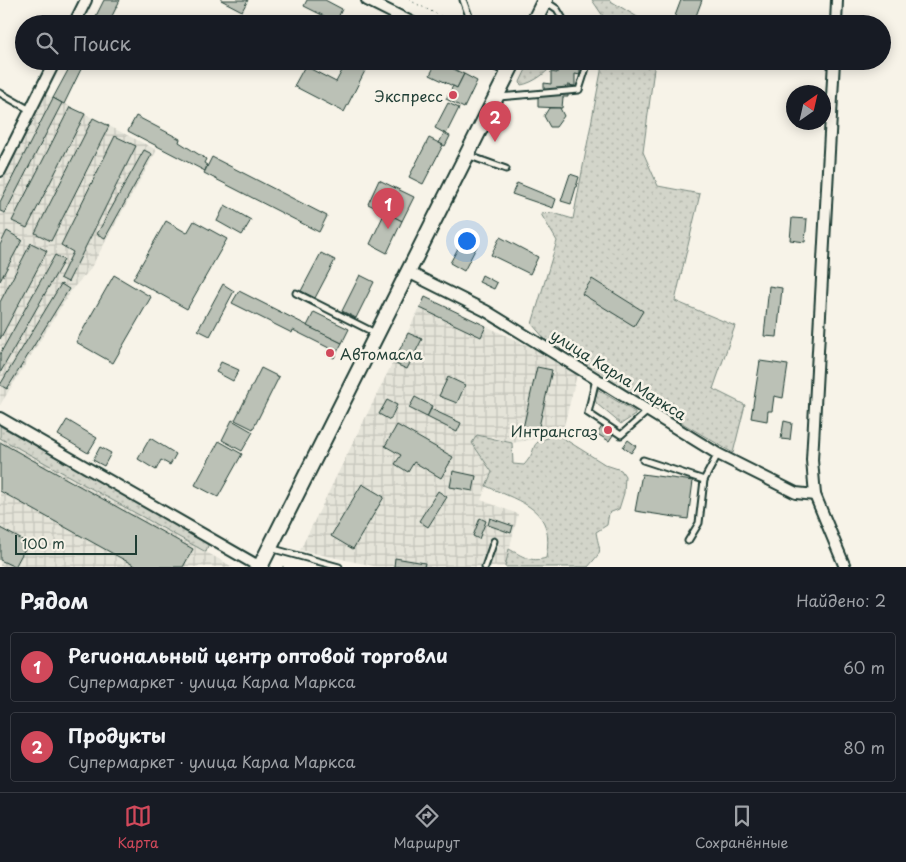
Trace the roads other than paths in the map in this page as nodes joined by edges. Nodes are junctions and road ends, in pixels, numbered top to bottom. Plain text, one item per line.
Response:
1 (86, 0) edge
2 (367, 0) edge
3 (462, 0) edge
4 (545, 0) edge
5 (837, 0) edge
6 (78, 15) edge
7 (396, 15) edge
8 (468, 15) edge
9 (538, 15) edge
10 (561, 15) edge
11 (836, 15) edge
12 (51, 70) edge
13 (510, 70) edge
14 (585, 70) edge
15 (833, 70) edge
16 (0, 93) edge
17 (496, 97) junction
18 (31, 110) junction
19 (467, 155) junction
20 (506, 169) dead end
21 (0, 171) edge
22 (408, 272) junction
23 (296, 293) dead end
24 (377, 334) junction
25 (596, 380) junction
26 (648, 410) junction
27 (0, 418) edge
28 (718, 454) junction
29 (643, 460) dead end
30 (704, 480) junction
31 (815, 496) junction
32 (494, 541) dead end
33 (688, 541) dead end
34 (269, 548) junction
35 (260, 567) edge
36 (339, 567) edge
37 (485, 567) edge
38 (844, 567) edge

1 - 6 street
2 - 7 street
3 - 8 lane
4 - 9 main road
4 - 10 lane
5 - 11 street
12 - 18 street
13 - 17 main road
14 - 17 lane
15 - 31 street
16 - 18 lane
17 - 19 main road
18 - 21 street
19 - 20 lane
19 - 22 main road
22 - 24 main road
22 - 25 street, улица Карла Маркса
23 - 24 lane
24 - 34 main road
25 - 26 street, улица Карла Маркса
25 - 26 lane
26 - 28 street, улица Карла Маркса
27 - 35 street
28 - 30 lane
28 - 31 street, улица Карла Маркса
29 - 30 lane
30 - 33 lane
31 - 38 street
32 - 37 lane
34 - 35 main road
34 - 36 lane

